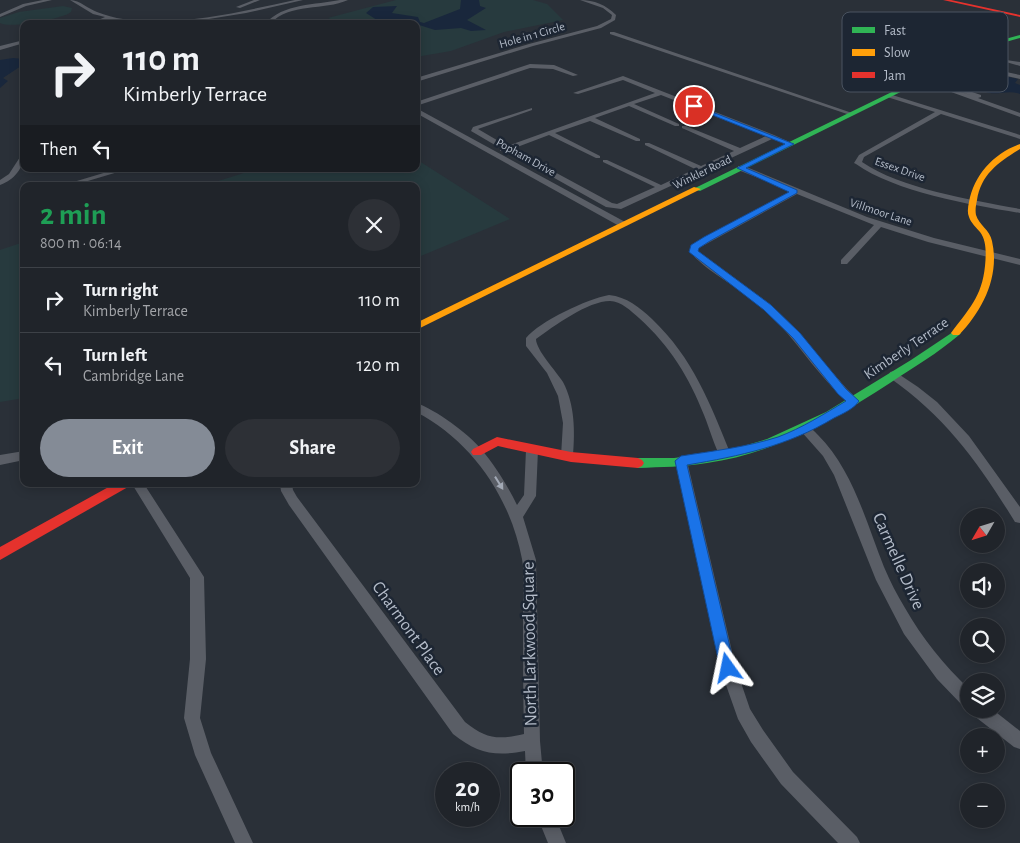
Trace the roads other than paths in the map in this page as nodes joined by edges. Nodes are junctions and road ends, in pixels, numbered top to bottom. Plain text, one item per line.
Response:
1 (50, 0) edge
2 (72, 0) edge
3 (121, 0) edge
4 (133, 0) edge
5 (258, 0) edge
6 (302, 0) edge
7 (310, 0) edge
8 (315, 0) edge
9 (346, 0) edge
10 (582, 0) edge
11 (946, 0) edge
12 (962, 0) edge
13 (326, 5) junction
14 (211, 13) junction
15 (190, 14) dead end
16 (228, 14) junction
17 (1020, 14) edge
18 (140, 15) dead end
19 (0, 16) edge
20 (111, 19) junction
21 (107, 20) edge
22 (123, 20) edge
23 (194, 20) edge
24 (270, 20) edge
25 (1020, 28) edge
26 (612, 33) dead end
27 (1008, 34) edge
28 (1020, 36) edge
29 (1008, 40) edge
30 (20, 42) edge
31 (0, 48) edge
32 (1008, 61) dead end
33 (1020, 64) edge
34 (575, 75) dead end
35 (420, 79) edge
36 (897, 92) edge
37 (960, 92) edge
38 (964, 92) edge
39 (576, 93) dead end
40 (660, 93) junction
41 (786, 93) joint
42 (889, 96) junction
43 (976, 97) junction
44 (420, 103) edge
45 (628, 104) junction
46 (530, 109) dead end
47 (1020, 110) edge
48 (420, 112) edge
49 (940, 112) junction
50 (1020, 114) edge
51 (850, 115) junction
52 (589, 118) junction
53 (548, 133) junction
54 (772, 136) junction
55 (1020, 137) edge
56 (638, 140) dead end
57 (647, 144) dead end
58 (791, 144) junction
59 (1020, 146) edge
60 (506, 148) junction
61 (741, 151) junction
62 (494, 153) junction
63 (598, 157) dead end
64 (20, 161) edge
65 (606, 161) dead end
66 (741, 168) junction
67 (702, 169) junction
68 (113, 172) edge
69 (78, 182) edge
70 (0, 183) edge
71 (662, 188) junction
72 (794, 192) junction
73 (974, 202) junction
74 (1020, 211) edge
75 (879, 224) junction
76 (624, 225) junction
77 (988, 255) junction
78 (844, 262) dead end
79 (1020, 262) edge
80 (420, 325) edge
81 (894, 376) junction
82 (854, 401) junction
83 (420, 409) edge
84 (806, 430) junction
85 (532, 450) junction
86 (477, 452) junction
87 (725, 455) junction
88 (20, 456) edge
89 (567, 456) junction
90 (0, 460) edge
91 (681, 461) junction
92 (119, 487) edge
93 (140, 487) edge
94 (286, 487) edge
95 (516, 516) junction
96 (1020, 518) edge
97 (0, 554) edge
98 (960, 690) edge
99 (991, 718) edge
100 (532, 741) junction
101 (1020, 741) edge
102 (534, 762) edge
103 (550, 827) edge
104 (244, 843) edge
105 (557, 843) edge
106 (851, 843) edge

1 - 19 street
2 - 20 street
3 - 4 street
5 - 16 street
6 - 16 street
7 - 16 street
8 - 13 street
9 - 13 street
10 - 35 street, Hole in 1 Circle
11 - 17 street
12 - 17 street
13 - 24 street
14 - 15 street
14 - 16 street
14 - 18 street
16 - 23 street
20 - 21 street
20 - 22 street
25 - 27 street, Winkler Road
26 - 41 street
28 - 29 street, Winkler Road
30 - 31 street
32 - 33 street
34 - 44 street
36 - 42 street, Winkler Road
37 - 43 street
38 - 43 street
39 - 40 street
40 - 45 street
40 - 54 street
41 - 51 street
42 - 49 street
42 - 51 street, Winkler Road
43 - 47 street
43 - 50 street
45 - 52 street
45 - 61 street
46 - 60 street
48 - 62 street, Popham Drive
49 - 55 street
49 - 73 street, Essex Drive
51 - 58 street, Winkler Road
52 - 53 street
52 - 56 street
53 - 60 street
53 - 63 street
54 - 58 street
54 - 61 street
57 - 67 street
58 - 66 street, Winkler Road
59 - 73 street, Kimberly Terrace
60 - 62 street
60 - 71 street
61 - 67 street
62 - 76 street, Popham Drive
64 - 70 street
65 - 71 street
66 - 72 street, Villmoor Lane
66 - 76 street, Winkler Road
67 - 71 street
68 - 69 street
72 - 75 street, Villmoor Lane
72 - 82 street
73 - 74 street
73 - 77 street, Kimberly Terrace
75 - 77 street, Villmoor Lane
75 - 78 street
76 - 80 street, Winkler Road
77 - 79 street, Villmoor Lane
77 - 81 street, Kimberly Terrace
81 - 82 street, Kimberly Terrace
81 - 96 street
82 - 84 street, Kimberly Terrace
83 - 86 street
84 - 87 street, Kimberly Terrace
84 - 98 street, Carmelle Drive
85 - 86 street, Kimberly Terrace
85 - 89 street, Kimberly Terrace
85 - 95 street
86 -> 95 street, North Larkwood Square
87 - 89 street
87 - 91 street, Kimberly Terrace
88 - 90 street
89 - 91 street, Kimberly Terrace
91 - 106 street
92 - 97 street
93 - 104 street
94 - 100 street, Charmont Place
95 - 100 street, North Larkwood Square
99 - 101 street
100 - 102 street, North Larkwood Square
103 - 105 street

